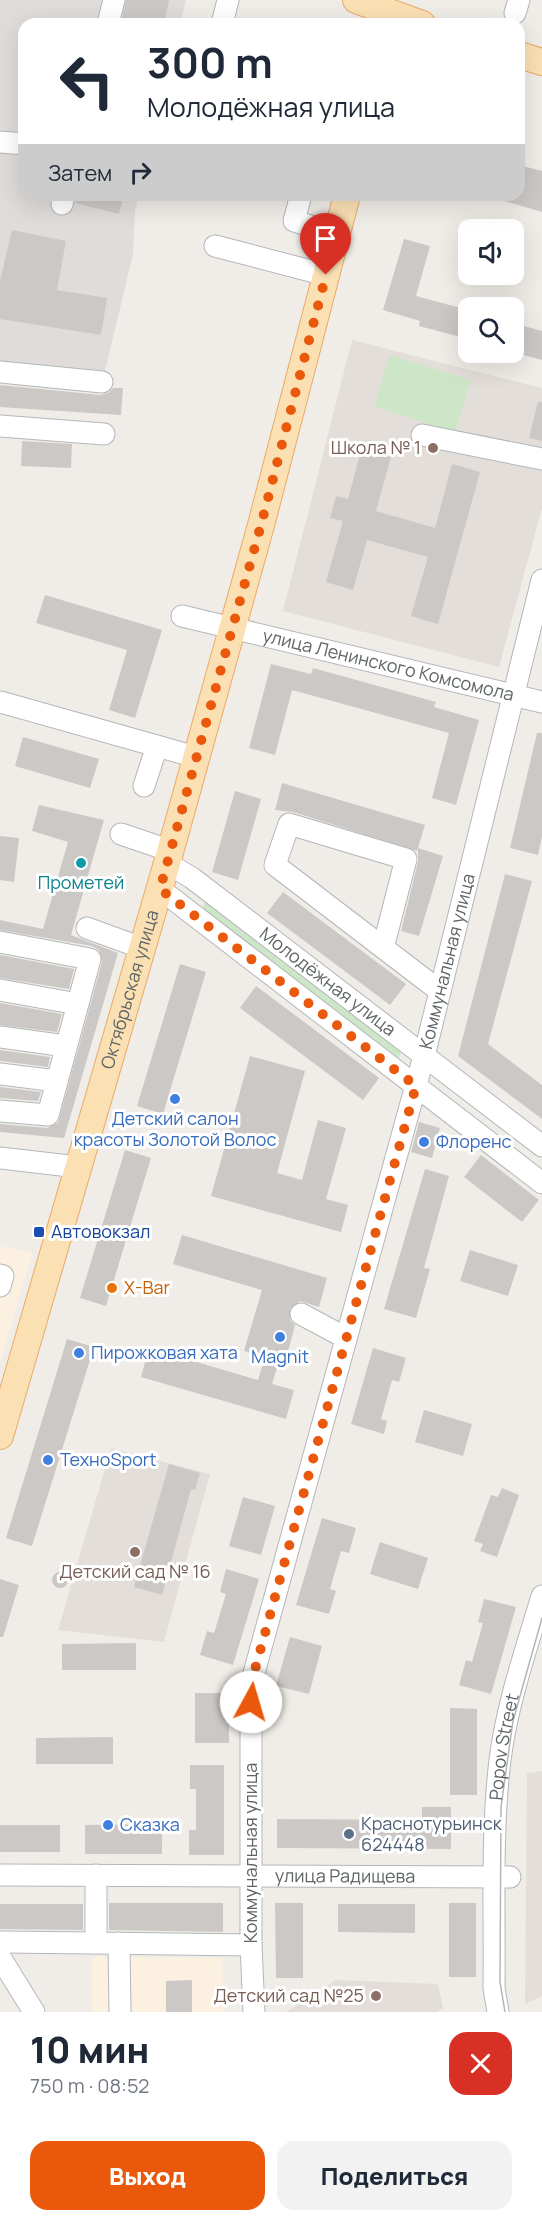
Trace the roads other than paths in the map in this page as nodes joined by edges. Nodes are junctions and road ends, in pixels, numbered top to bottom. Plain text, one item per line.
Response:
1 (114, 0) edge
2 (228, 0) edge
3 (356, 0) edge
4 (397, 13) edge
5 (110, 18) edge
6 (224, 18) edge
7 (525, 57) edge
8 (542, 62) edge
9 (0, 142) edge
10 (18, 144) edge
11 (299, 201) edge
12 (345, 201) edge
13 (337, 234) junction
14 (214, 246) dead end
15 (326, 275) junction
16 (0, 372) edge
17 (102, 382) dead end
18 (0, 426) edge
19 (104, 434) dead end
20 (422, 435) dead end
21 (542, 459) edge
22 (542, 580) edge
23 (182, 616) dead end
24 (232, 629) junction
25 (512, 695) junction
26 (1, 702) edge
27 (542, 702) edge
28 (157, 746) junction
29 (196, 757) junction
30 (144, 786) dead end
31 (121, 834) dead end
32 (169, 857) junction
33 (160, 889) junction
34 (87, 928) dead end
35 (0, 942) edge
36 (142, 948) junction
37 (383, 948) junction
38 (0, 990) edge
39 (440, 991) junction
40 (78, 1004) junction
41 (0, 1037) edge
42 (66, 1046) junction
43 (424, 1056) junction
44 (0, 1074) edge
45 (57, 1081) junction
46 (416, 1086) junction
47 (0, 1111) edge
48 (542, 1146) edge
49 (0, 1158) edge
50 (78, 1167) junction
51 (542, 1183) edge
52 (0, 1275) edge
53 (0, 1287) edge
54 (301, 1314) dead end
55 (346, 1338) junction
56 (1, 1425) edge
57 (542, 1596) edge
58 (542, 1647) edge
59 (0, 1875) edge
60 (96, 1875) junction
61 (251, 1876) junction
62 (503, 1877) junction
63 (0, 1942) edge
64 (96, 1943) junction
65 (119, 1943) junction
66 (251, 1945) junction
67 (0, 1957) edge
68 (34, 2012) edge
69 (120, 2012) edge
70 (254, 2012) edge
71 (498, 2012) edge
72 (512, 2012) edge

1 - 5 street
2 - 6 street
3 - 4 main road
7 - 8 main road
9 - 10 street
11 - 13 street
12 - 13 main road, Октябрьская улица
13 - 15 main road, Октябрьская улица
14 - 15 street
15 - 24 main road, Октябрьская улица
16 - 17 street
18 - 19 street
20 - 21 street
22 - 25 street, Коммунальная улица
23 - 24 street, улица Ленинского Комсомола
24 - 25 street, улица Ленинского Комсомола
24 - 29 main road, Октябрьская улица
25 - 27 street, улица Ленинского Комсомола
25 - 39 street, Коммунальная улица
26 - 28 street
28 - 29 street
28 - 30 street
29 - 32 main road, Октябрьская улица
31 - 32 street, Молодёжная улица
32 - 33 main road, Октябрьская улица
32 - 43 street, Молодёжная улица
33 - 36 main road, Октябрьская улица
33 - 46 street, Молодёжная улица
34 - 36 street
35 - 40 street
36 - 50 main road, Октябрьская улица
37 - 37 street
37 - 39 street
38 - 40 street
39 - 43 street, Коммунальная улица
40 - 42 street
41 - 42 street
42 - 45 street
43 - 46 street, Коммунальная улица
43 - 48 street, Молодёжная улица
44 - 45 street
45 - 47 street
46 - 51 street, Молодёжная улица
46 - 55 street, Коммунальная улица
49 - 50 street
50 - 56 main road, Октябрьская улица
52 - 53 street
54 - 55 street
55 - 61 street, Коммунальная улица
57 - 62 street, Popov Street
58 - 62 street, Popov Street
59 - 60 street, улица Радищева
60 - 61 street, улица Радищева
60 - 64 street
61 - 62 street, улица Радищева
61 - 66 street, Коммунальная улица
62 - 71 street, Popov Street
62 - 72 street, Popov Street
63 - 64 street
64 - 65 street
65 - 66 street
65 - 69 street
66 - 70 street, Коммунальная улица
67 - 68 street

